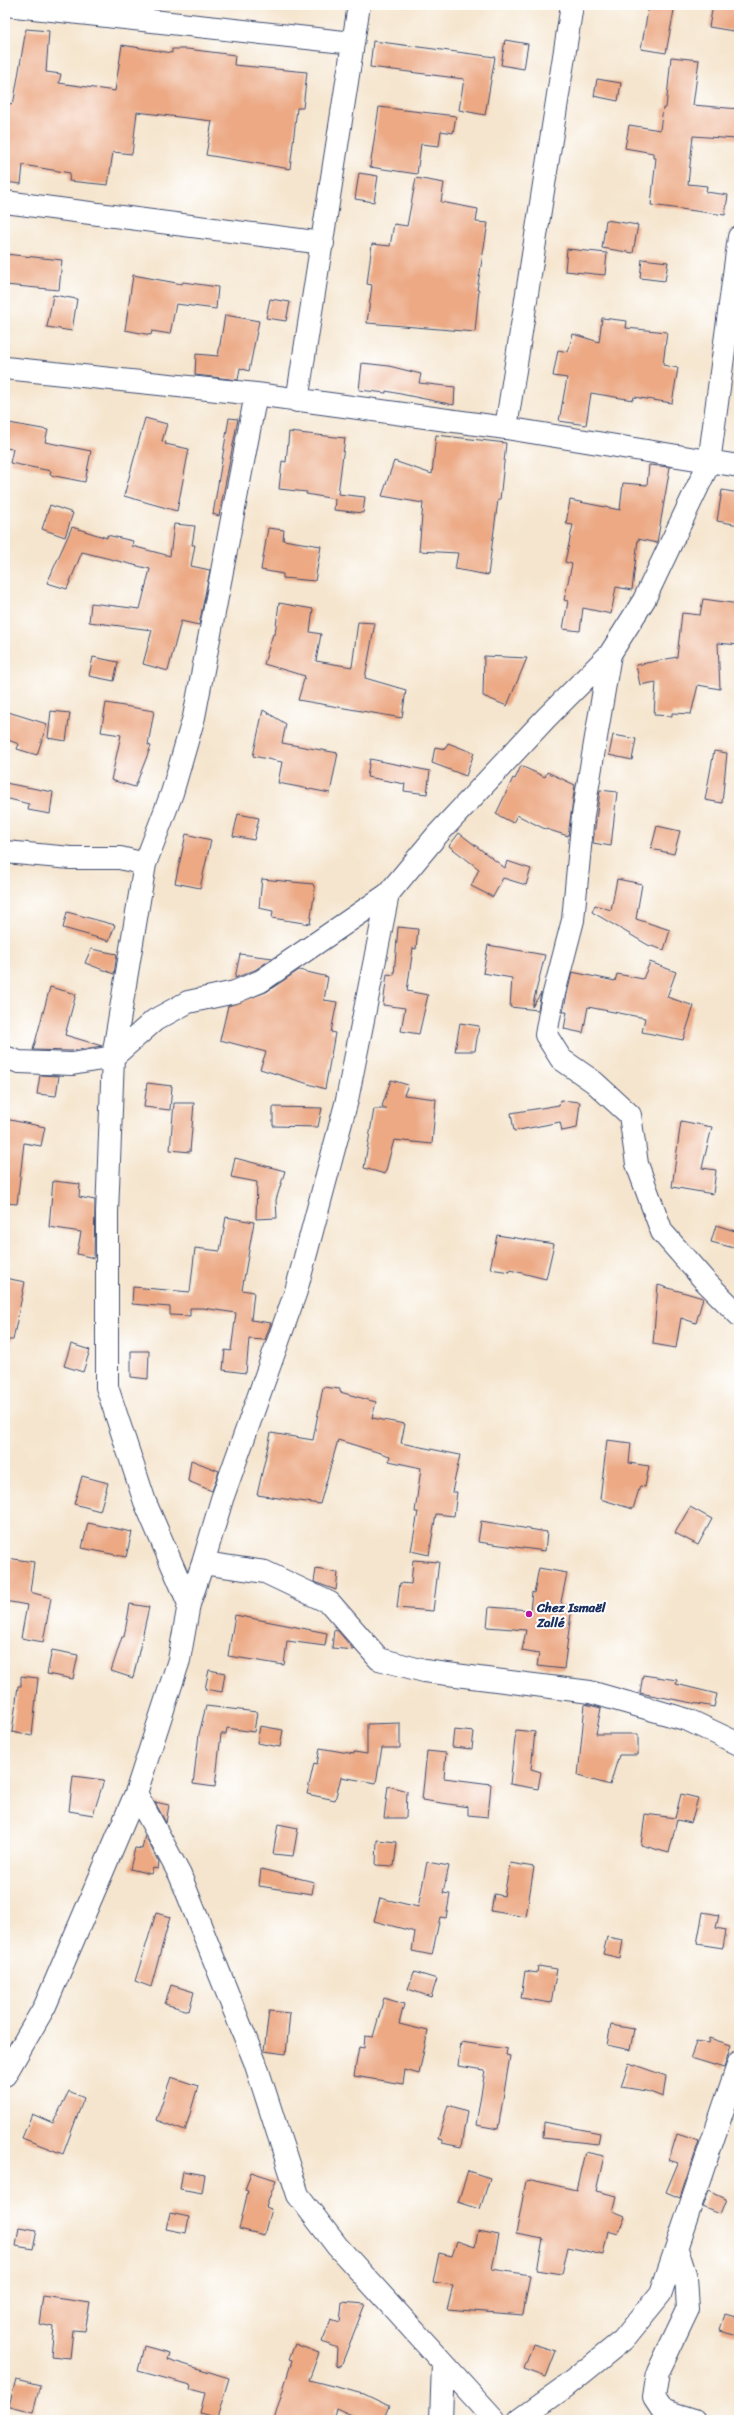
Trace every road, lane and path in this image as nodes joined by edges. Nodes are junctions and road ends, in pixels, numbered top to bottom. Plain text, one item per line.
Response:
1 (6, 5) edge
2 (359, 5) edge
3 (572, 5) edge
4 (129, 12) edge
5 (353, 43) junction
6 (5, 202) edge
7 (739, 237) edge
8 (323, 243) junction
9 (5, 368) edge
10 (256, 394) junction
11 (297, 401) junction
12 (506, 428) junction
13 (709, 463) junction
14 (739, 466) edge
15 (610, 654) junction
16 (8, 850) edge
17 (145, 864) junction
18 (388, 894) junction
19 (5, 1057) edge
20 (113, 1057) junction
21 (739, 1315) edge
22 (203, 1563) junction
23 (189, 1604) junction
24 (739, 1744) edge
25 (136, 1793) junction
26 (739, 2062) edge
27 (5, 2075) edge
28 (677, 2249) junction
29 (444, 2364) junction
30 (441, 2420) edge
31 (495, 2420) edge
32 (519, 2420) edge
33 (694, 2420) edge

1 - 4 street
2 - 5 street
3 - 12 street
4 - 5 street
5 - 8 street
6 - 8 street
7 - 13 street
8 - 11 street
9 - 10 street
10 - 11 street
10 - 17 street
11 - 12 street
12 - 13 street
13 - 14 street
13 - 15 street
15 - 18 street
15 - 21 street
16 - 17 street
17 - 20 street
18 - 20 street
18 - 22 street
19 - 20 street
20 - 23 street
22 - 23 street
22 - 24 street
23 - 25 street
25 - 27 street
25 - 29 street
26 - 28 street
28 - 32 street
28 - 33 street
29 - 30 street
29 - 31 street

